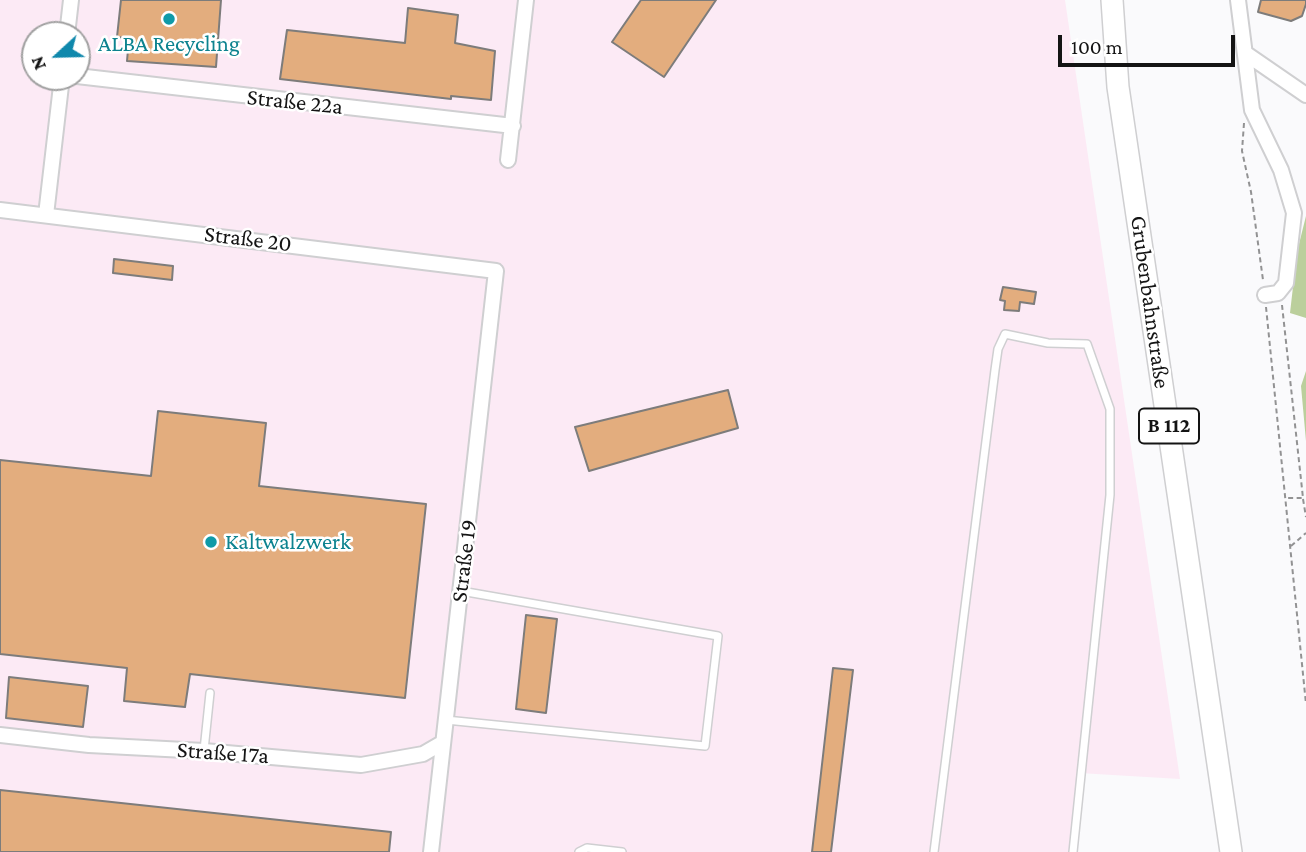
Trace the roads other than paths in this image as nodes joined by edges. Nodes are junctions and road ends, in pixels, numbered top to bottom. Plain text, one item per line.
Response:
1 (71, 0) edge
2 (526, 0) edge
3 (1112, 0) edge
4 (1238, 0) edge
5 (69, 21) edge
6 (1245, 53) junction
7 (91, 78) edge
8 (60, 91) edge
9 (1306, 95) edge
10 (513, 126) junction
11 (508, 160) dead end
12 (0, 210) edge
13 (46, 215) junction
14 (496, 271) joint
15 (1272, 294) road end
16 (461, 591) junction
17 (210, 692) dead end
18 (445, 720) junction
19 (0, 735) edge
20 (442, 743) junction
21 (204, 751) junction
22 (431, 852) edge
23 (579, 852) edge
24 (622, 852) edge
25 (934, 852) edge
26 (1073, 852) edge
27 (1231, 852) edge

1 - 5 street
2 - 10 street
3 - 27 main road, Grubenbahnstraße / B 112
4 - 6 street
6 - 9 street
6 - 15 street
7 - 10 street, Straße 22a
8 - 13 street
10 - 11 street
12 - 13 street, Straße 20
13 - 14 street, Straße 20
14 - 16 street, Straße 19
16 - 18 street, Straße 19
16 - 18 lane
17 - 21 lane
18 - 20 street, Straße 19
19 - 21 street, Straße 17a
20 - 21 street, Straße 17a
20 - 22 street, Straße 19
23 - 24 lane
25 - 26 lane

